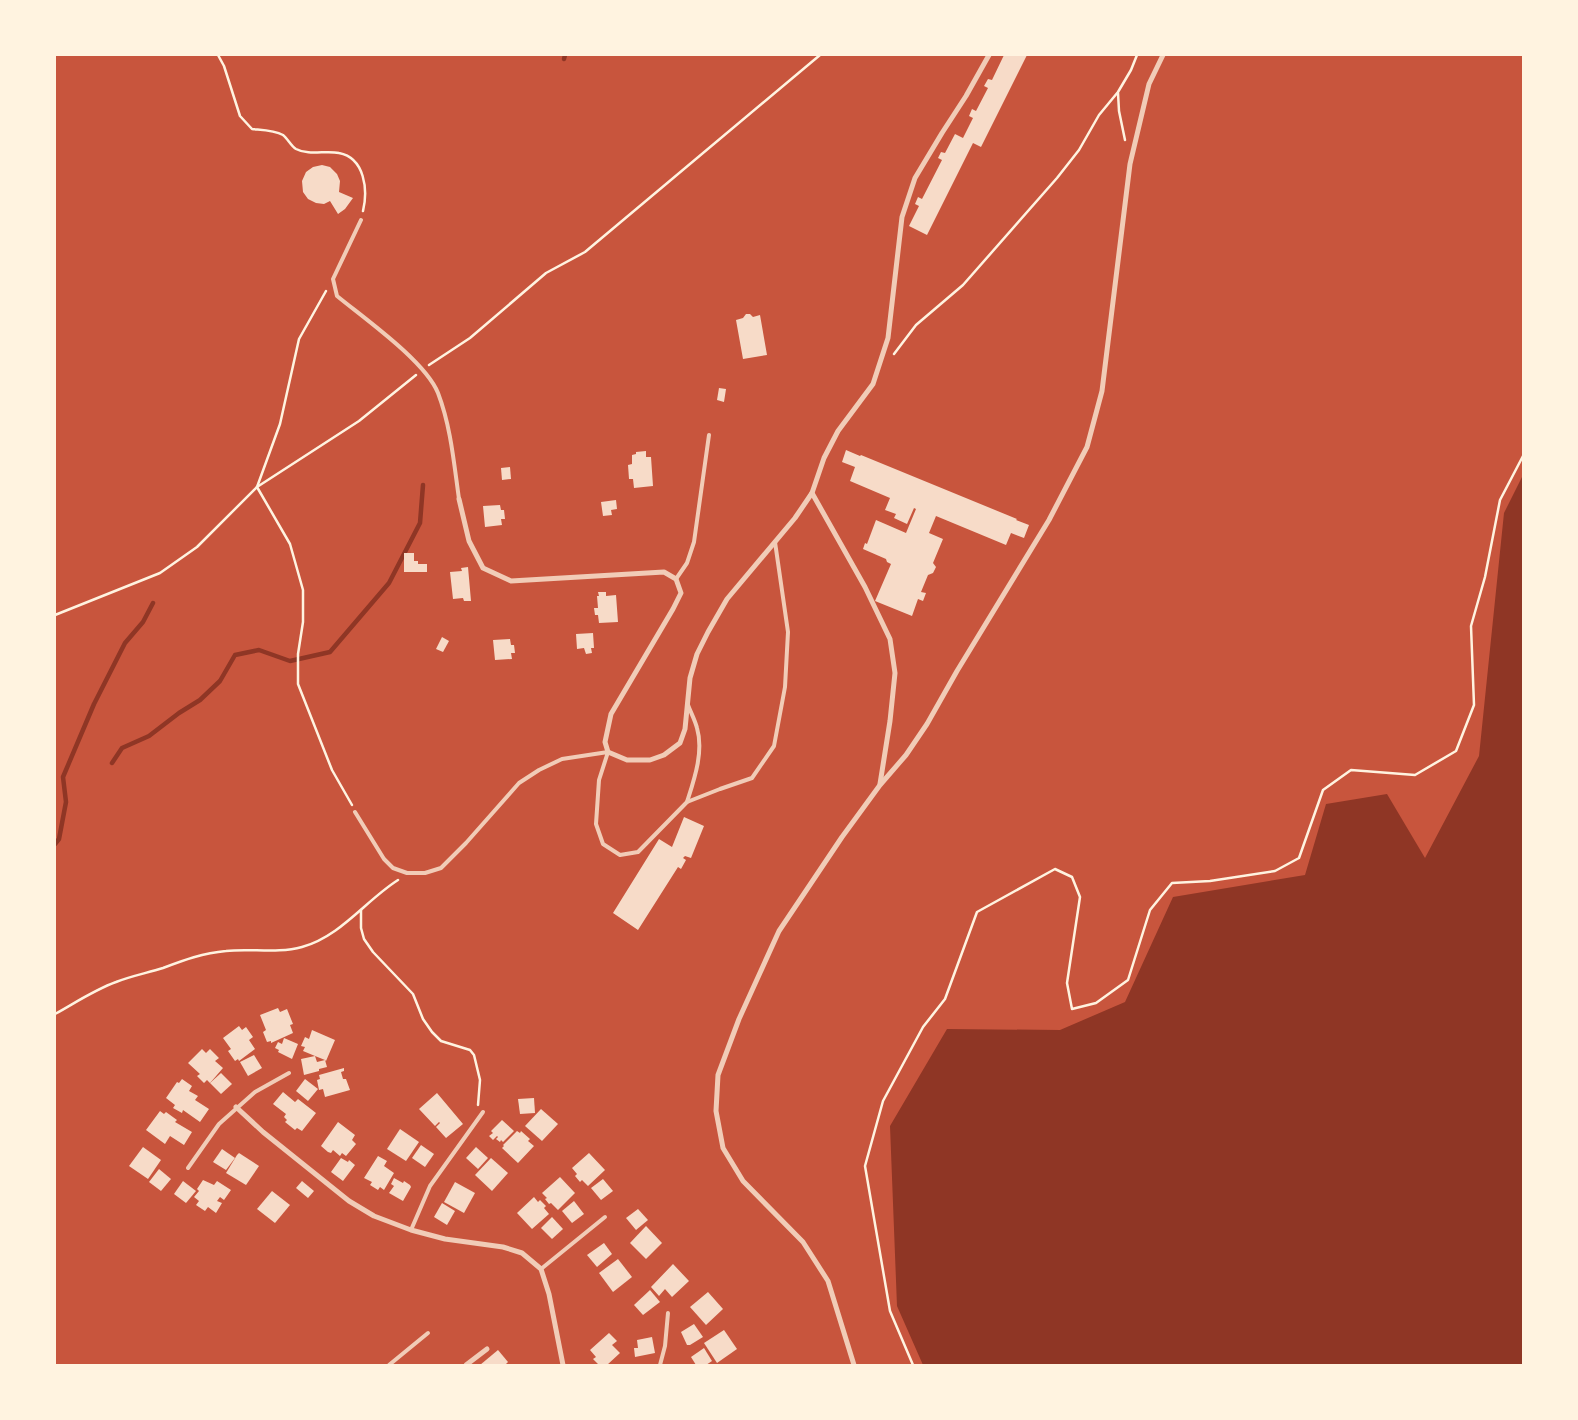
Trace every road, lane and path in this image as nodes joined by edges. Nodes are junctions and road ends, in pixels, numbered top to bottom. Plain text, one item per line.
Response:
1 (218, 55) edge
2 (820, 55) edge
3 (989, 55) edge
4 (1137, 55) edge
5 (1163, 55) edge
6 (1118, 92) junction
7 (1130, 164) junction
8 (361, 220) joint
9 (333, 279) junction
10 (894, 354) dead end
11 (423, 369) junction
12 (709, 435) dead end
13 (1523, 456) edge
14 (257, 487) junction
15 (812, 493) junction
16 (459, 499) joint
17 (775, 542) junction
18 (676, 579) junction
19 (55, 615) edge
20 (688, 704) junction
21 (608, 752) junction
22 (880, 785) junction
23 (687, 802) junction
24 (355, 812) joint
25 (407, 873) junction
26 (361, 910) junction
27 (55, 1014) edge
28 (289, 1073) dead end
29 (236, 1107) junction
30 (483, 1112) dead end
31 (477, 1120) junction
32 (188, 1168) dead end
33 (605, 1218) dead end
34 (411, 1230) junction
35 (541, 1269) junction
36 (668, 1313) dead end
37 (428, 1333) dead end
38 (487, 1349) dead end
39 (389, 1365) edge
40 (466, 1365) edge
41 (563, 1365) edge
42 (660, 1365) edge
43 (854, 1365) edge
44 (913, 1365) edge

1 - 8 path
2 - 11 path
3 - 15 street
4 - 6 path
5 - 7 street
6 - 7 path
6 - 10 path
7 - 22 street
8 - 9 lane
9 - 11 lane
9 - 14 path
11 - 14 path
11 - 16 lane
12 - 18 lane
13 - 44 path
14 - 19 path
14 - 24 path
15 - 17 street
15 - 22 street
16 - 18 street
17 - 20 street
17 - 23 lane
18 - 21 street
20 - 21 street
20 - 23 lane
21 - 23 lane
21 - 25 lane
22 - 43 street
24 - 25 lane
25 - 26 path
26 - 27 path
26 - 31 path
28 - 29 lane
29 - 32 lane
29 - 34 street
30 - 31 lane
31 - 34 lane
33 - 35 lane
34 - 35 street
35 - 41 street
36 - 42 lane
37 - 39 lane
38 - 40 street

